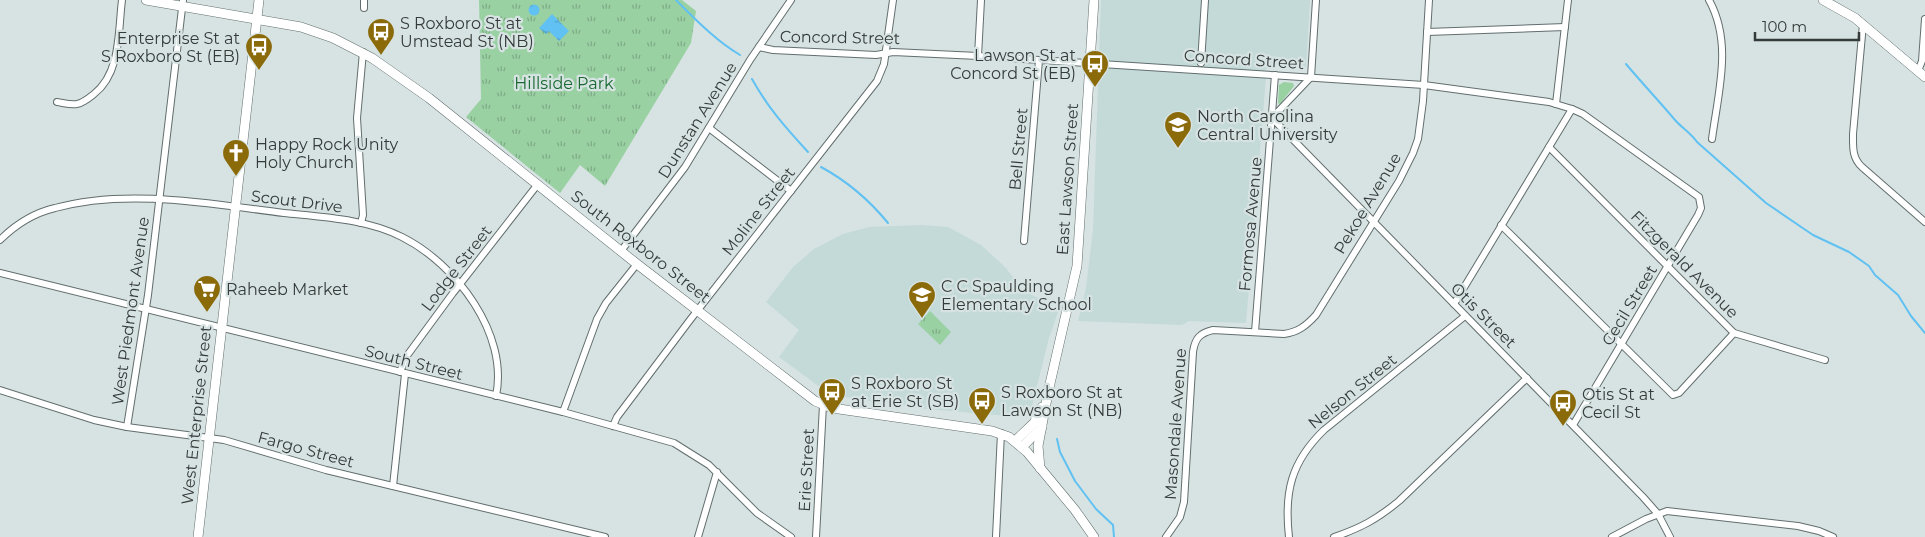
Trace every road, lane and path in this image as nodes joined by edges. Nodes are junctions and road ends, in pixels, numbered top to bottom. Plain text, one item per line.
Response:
1 (122, 0) edge
2 (146, 0) edge
3 (259, 0) edge
4 (364, 0) edge
5 (791, 0) edge
6 (893, 0) edge
7 (981, 0) edge
8 (1094, 0) edge
9 (1205, 0) edge
10 (1316, 0) edge
11 (1428, 0) edge
12 (1568, 0) edge
13 (1709, 0) edge
14 (1823, 0) edge
15 (182, 3) edge
16 (364, 8) dead end
17 (1925, 18) edge
18 (257, 19) junction
19 (1862, 24) junction
20 (1565, 27) junction
21 (1427, 32) junction
22 (759, 47) junction
23 (363, 52) junction
24 (885, 53) junction
25 (978, 56) junction
26 (1039, 60) junction
27 (1089, 63) junction
28 (1201, 63) dead end
29 (1922, 74) edge
30 (1275, 75) junction
31 (1311, 77) junction
32 (1424, 85) junction
33 (57, 102) dead end
34 (1556, 104) junction
35 (1572, 109) junction
36 (1272, 118) junction
37 (709, 128) junction
38 (1712, 139) dead end
39 (1549, 147) junction
40 (538, 184) junction
41 (791, 191) junction
42 (1699, 196) joint
43 (160, 200) junction
44 (235, 207) junction
45 (1374, 221) junction
46 (1925, 222) edge
47 (361, 223) junction
48 (1502, 225) junction
49 (0, 240) edge
50 (1024, 241) dead end
51 (621, 251) junction
52 (637, 264) junction
53 (1668, 266) junction
54 (0, 273) edge
55 (460, 285) junction
56 (1454, 304) junction
57 (145, 309) junction
58 (698, 310) junction
59 (1465, 316) junction
60 (221, 328) junction
61 (1224, 330) joint
62 (1255, 332) junction
63 (1734, 333) junction
64 (1621, 344) junction
65 (1825, 360) dead end
66 (403, 373) junction
67 (1527, 378) junction
68 (1049, 388) junction
69 (0, 390) edge
70 (496, 396) junction
71 (823, 405) junction
72 (563, 412) junction
73 (1573, 425) junction
74 (613, 426) junction
75 (1042, 426) junction
76 (127, 427) junction
77 (1001, 433) junction
78 (209, 437) junction
79 (1018, 444) junction
80 (1040, 468) junction
81 (717, 472) junction
82 (393, 486) junction
83 (1658, 514) junction
84 (198, 537) edge
85 (605, 537) edge
86 (698, 537) edge
87 (791, 537) edge
88 (816, 537) edge
89 (996, 537) edge
90 (1094, 537) edge
91 (1166, 537) edge
92 (1289, 537) edge
93 (1334, 537) edge
94 (1612, 537) edge
95 (1670, 537) edge
96 (1833, 537) edge

1 - 33 street
2 - 15 street, South Roxboro Street
3 - 18 street, West Enterprise Street
4 - 16 street
5 - 22 street, Dunstan Avenue
6 - 24 street, Moline Street
7 - 25 street
8 - 27 street, East Lawson Street
9 - 28 street
10 - 31 street
11 - 21 street, Pekoe Avenue
12 - 20 street
13 - 38 street
14 - 19 street
15 - 18 street, South Roxboro Street
15 - 43 street, West Piedmont Avenue
17 - 29 street
18 - 23 street, South Roxboro Street
18 - 44 street, West Enterprise Street
19 - 29 street
19 - 46 street
20 - 21 street
20 - 34 street
21 - 32 street, Pekoe Avenue
22 - 24 street, Concord Street
22 - 37 street, Dunstan Avenue
23 - 40 street, South Roxboro Street
23 - 47 street
24 - 25 street, Concord Street
24 - 41 street, Moline Street
25 - 26 street, Concord Street
26 - 27 street, Concord Street
26 - 50 street, Bell Street
27 - 30 street, Concord Street
27 - 68 street, East Lawson Street
30 - 31 street, Concord Street
30 - 36 street, Formosa Avenue
31 - 32 street, Concord Street
31 - 36 street
32 - 34 street, Concord Street
32 - 45 street, Pekoe Avenue
34 - 35 street, Concord Street
35 - 39 street
35 - 42 street, Concord Street
36 - 45 street, Otis Street
36 - 62 street, Formosa Avenue
37 - 41 street
37 - 51 street, Dunstan Avenue
39 - 48 street
39 - 53 street, Fitzgerald Avenue
40 - 51 street, South Roxboro Street
40 - 55 street, Lodge Street
41 - 58 street, Moline Street
42 - 53 street, Cecil Street
43 - 44 street, Scout Drive
43 - 49 street, Scout Drive
43 - 57 street, West Piedmont Avenue
44 - 47 street, Scout Drive
44 - 60 street, West Enterprise Street
45 - 56 street, Otis Street
45 - 62 street, Pekoe Avenue
47 - 55 street, Scout Drive
48 - 56 street
48 - 64 street
51 - 52 street, South Roxboro Street
52 - 58 street, South Roxboro Street
52 - 72 street
53 - 63 street, Fitzgerald Avenue
53 - 64 street, Cecil Street
54 - 57 street, South Street
55 - 66 street, Lodge Street
55 - 70 street, Scout Drive
56 - 59 street, Otis Street
57 - 60 street, South Street
57 - 76 street, West Piedmont Avenue
58 - 71 street, South Roxboro Street
58 - 74 street, Moline Street
59 - 67 street, Otis Street
59 - 92 street, Nelson Street
60 - 66 street, South Street
60 - 78 street, West Enterprise Street
61 - 62 street, Pekoe Avenue
61 - 91 street, Masondale Avenue
63 - 64 street
63 - 65 street, Fitzgerald Avenue
64 - 73 street, Cecil Street
66 - 70 street, South Street
66 - 82 street
67 - 73 street, Otis Street
67 - 93 street
68 - 75 street, East Lawson Street
68 - 79 street, East Lawson Street
69 - 76 street, Fargo Street
70 - 72 street, South Street
71 - 77 street, South Roxboro Street
71 - 88 street, Erie Street
72 - 74 street, South Street
73 - 83 street, Otis Street
74 - 81 street, South Street
75 - 79 street
75 - 80 street, East Lawson Street
76 - 78 street, Fargo Street
77 - 79 street, South Roxboro Street
77 - 89 street
78 - 82 street, Fargo Street
78 - 84 street, West Enterprise Street
79 - 80 street, South Roxboro Street
80 - 90 street, South Roxboro Street
81 - 86 street
81 - 87 street, South Street
82 - 85 street, Fargo Street
83 - 94 street
83 - 95 street, Otis Street
83 - 96 street

